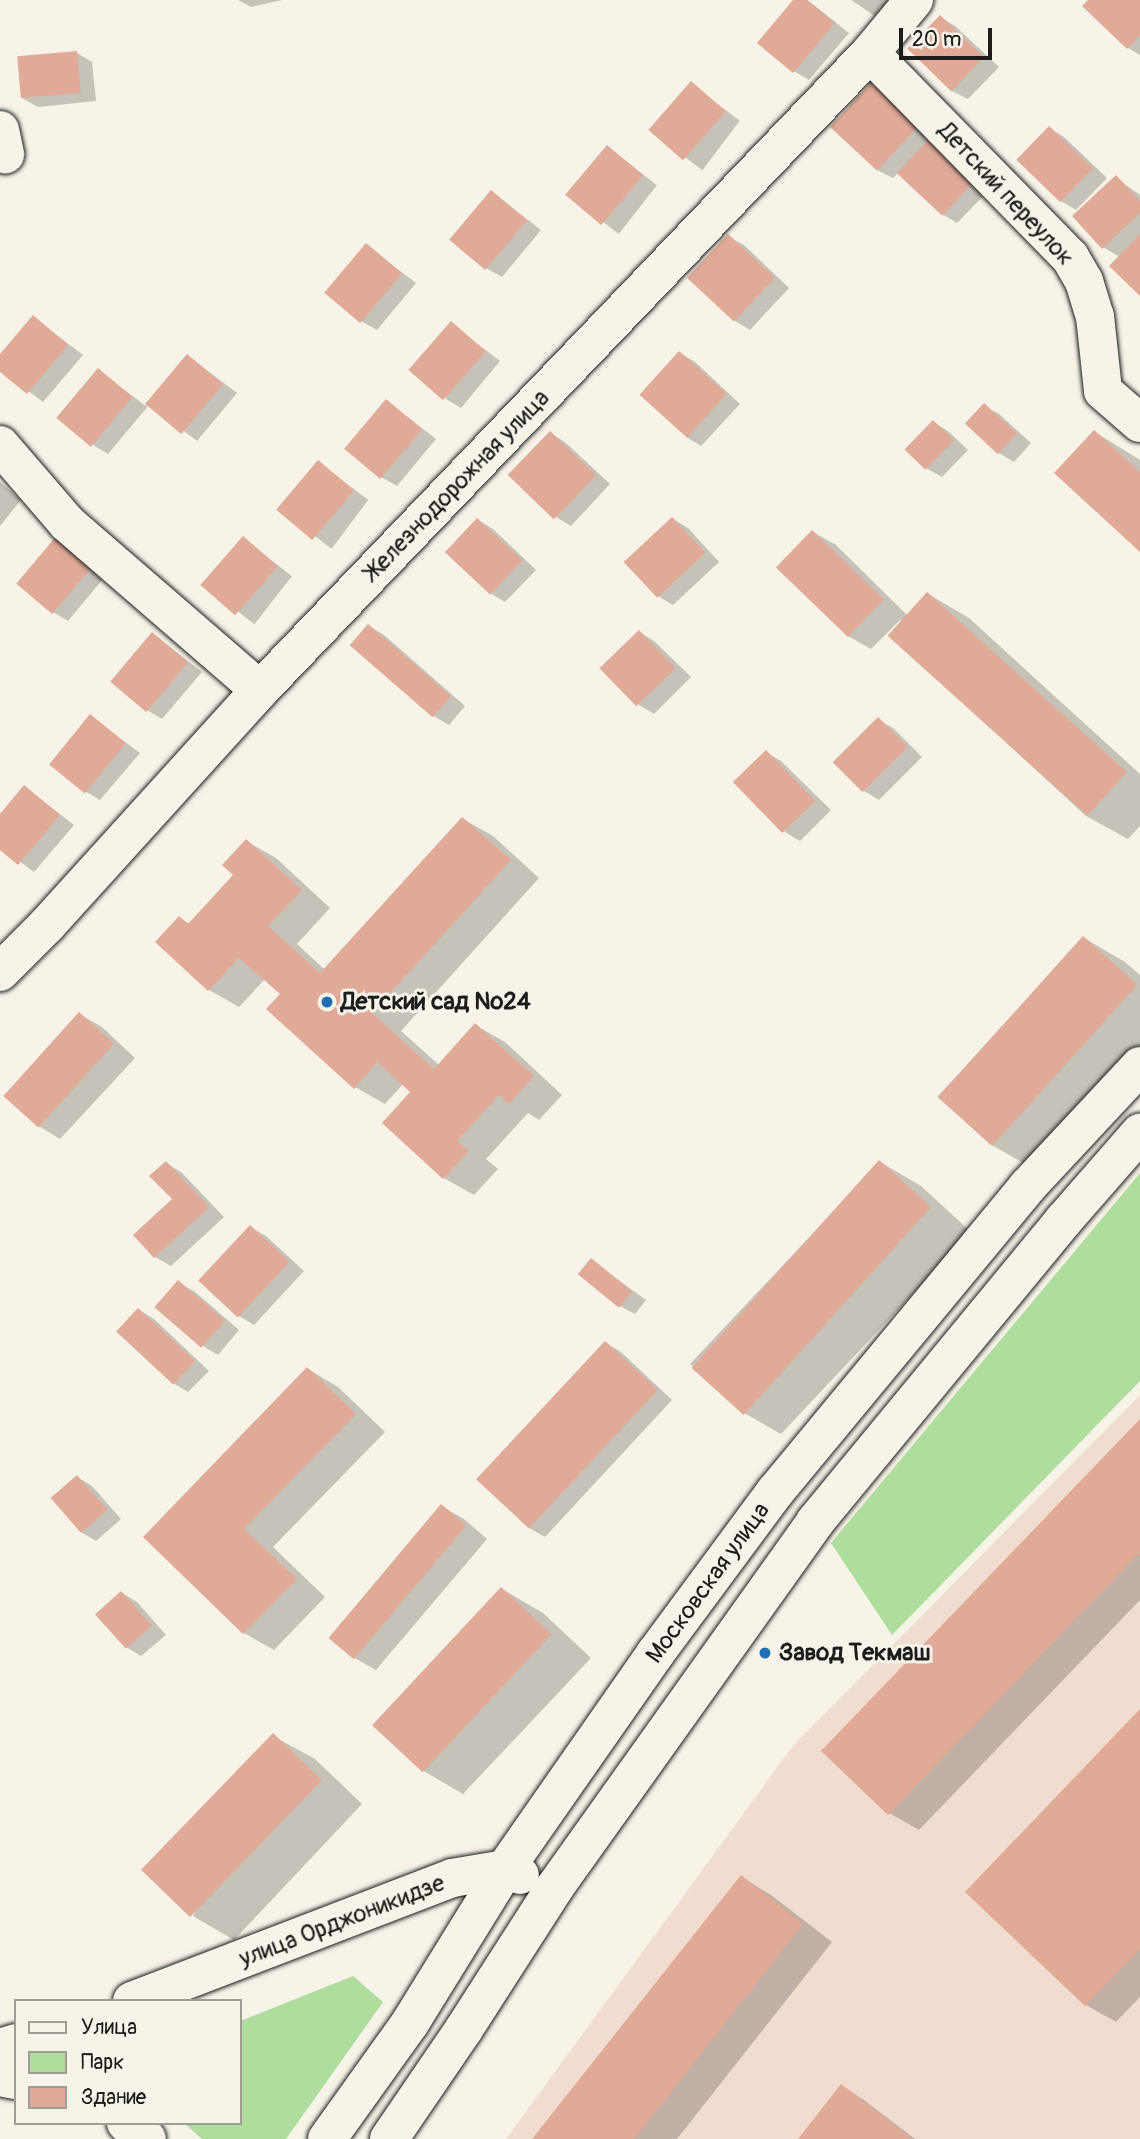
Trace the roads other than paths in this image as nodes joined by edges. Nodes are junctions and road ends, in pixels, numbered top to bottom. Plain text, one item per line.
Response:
1 (915, 0) edge
2 (870, 53) junction
3 (1140, 423) edge
4 (0, 445) edge
5 (260, 690) junction
6 (0, 972) edge
7 (1140, 1066) edge
8 (1140, 1133) edge
9 (505, 1870) junction
10 (555, 1887) junction
11 (137, 1999) edge
12 (129, 2125) edge
13 (147, 2139) edge
14 (327, 2139) edge
15 (388, 2139) edge

1 - 2 main road, Железнодорожная улица
2 - 3 main road, Детский переулок
2 - 5 main road, Железнодорожная улица
4 - 5 main road
5 - 6 main road, Железнодорожная улица
7 - 9 main road, Московская улица
8 - 10 main road, Московская улица
9 - 10 main road, улица Орджоникидзе
9 - 11 main road, улица Орджоникидзе
9 - 14 main road, Московская улица
10 - 15 main road, Московская улица
12 - 13 main road

